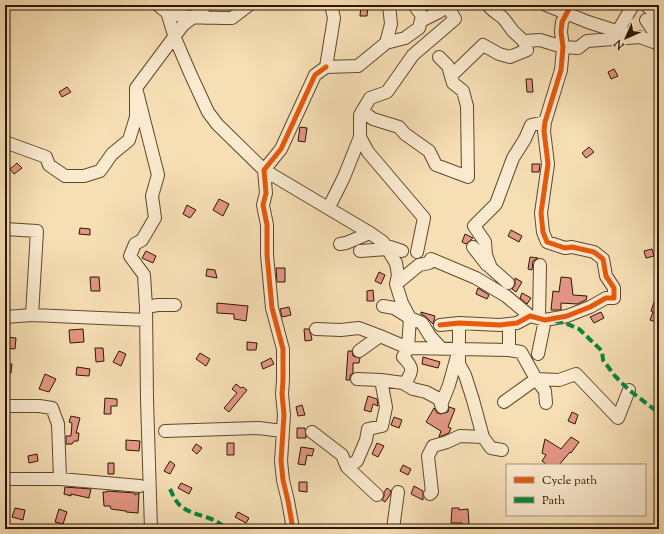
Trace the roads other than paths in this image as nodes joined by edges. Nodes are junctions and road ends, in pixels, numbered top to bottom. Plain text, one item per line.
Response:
1 (206, 5) edge
2 (249, 5) edge
3 (331, 5) edge
4 (389, 5) edge
5 (414, 5) edge
6 (488, 5) edge
7 (546, 5) edge
8 (632, 5) edge
9 (646, 5) edge
10 (448, 6) edge
11 (162, 9) edge
12 (569, 10) edge
13 (659, 17) edge
14 (191, 18) junction
15 (646, 20) dead end
16 (421, 21) junction
17 (616, 35) junction
18 (658, 37) edge
19 (175, 38) junction
20 (525, 42) junction
21 (386, 43) junction
22 (563, 47) junction
23 (439, 57) dead end
24 (326, 68) junction
25 (451, 76) junction
26 (136, 88) junction
27 (362, 111) junction
28 (545, 122) junction
29 (360, 137) junction
30 (5, 142) edge
31 (264, 170) junction
32 (329, 207) junction
33 (5, 229) edge
34 (370, 233) junction
35 (340, 244) dead end
36 (473, 247) dead end
37 (387, 249) junction
38 (360, 251) dead end
39 (402, 251) dead end
40 (417, 252) dead end
41 (540, 265) dead end
42 (491, 268) junction
43 (508, 283) dead end
44 (396, 284) junction
45 (175, 305) dead end
46 (383, 306) dead end
47 (146, 307) junction
48 (32, 315) junction
49 (5, 317) edge
50 (410, 318) junction
51 (538, 318) junction
52 (146, 320) junction
53 (459, 323) junction
54 (509, 324) junction
55 (440, 325) dead end
56 (316, 329) dead end
57 (380, 336) junction
58 (408, 348) junction
59 (441, 348) junction
60 (459, 349) junction
61 (509, 350) junction
62 (359, 351) dead end
63 (538, 354) dead end
64 (357, 379) dead end
65 (536, 379) junction
66 (381, 380) junction
67 (405, 384) junction
68 (629, 390) dead end
69 (504, 402) dead end
70 (546, 403) dead end
71 (5, 406) edge
72 (165, 431) dead end
73 (282, 431) junction
74 (312, 432) dead end
75 (483, 438) junction
76 (502, 450) dead end
77 (347, 467) junction
78 (5, 479) edge
79 (60, 479) junction
80 (140, 486) dead end
81 (398, 492) dead end
82 (430, 494) dead end
83 (377, 495) dead end
84 (151, 529) edge
85 (293, 529) edge
86 (393, 529) edge

1 - 14 street
2 - 14 street
3 - 24 street
4 - 21 street
5 - 16 street
6 - 20 street
7 - 12 street
8 - 17 street
9 - 13 street
10 - 16 street
10 - 27 street
11 - 14 street
11 - 19 street
12 - 17 street
12 - 22 street
14 - 19 street
15 - 18 street
16 - 21 street
17 - 18 street
17 - 22 street
19 - 26 street
19 - 31 street
20 - 22 street
20 - 25 street
21 - 24 street
22 - 28 street
23 - 25 street
24 - 31 street
25 - 27 street
26 - 30 street
26 - 47 street
27 - 29 street
28 - 42 street
28 - 51 street
29 - 32 street
29 - 40 street
31 - 32 street
31 - 73 street
32 - 34 street
33 - 48 street
34 - 35 street
34 - 37 street
36 - 42 street
37 - 38 street
37 - 39 street
37 - 44 street
41 - 51 street
42 - 43 street
44 - 50 street
44 - 51 street
45 - 47 street
46 - 50 street
47 - 52 street
48 - 49 street
48 - 52 street
50 - 58 street
50 - 59 street
51 - 54 street
51 - 63 street
52 - 84 street
53 - 54 street
53 - 55 street
53 - 60 street
54 - 61 street
56 - 57 street
57 - 58 street
57 - 62 street
58 - 59 street
58 - 67 street
59 - 60 street
60 - 61 street
60 - 67 street
60 - 75 street
61 - 65 street
64 - 66 street
65 - 68 street
65 - 69 street
65 - 70 street
66 - 67 street
66 - 77 street
71 - 79 street
72 - 73 street
73 - 85 street
74 - 77 street
75 - 76 street
75 - 82 street
77 - 83 street
78 - 79 street
79 - 80 street
81 - 86 street

